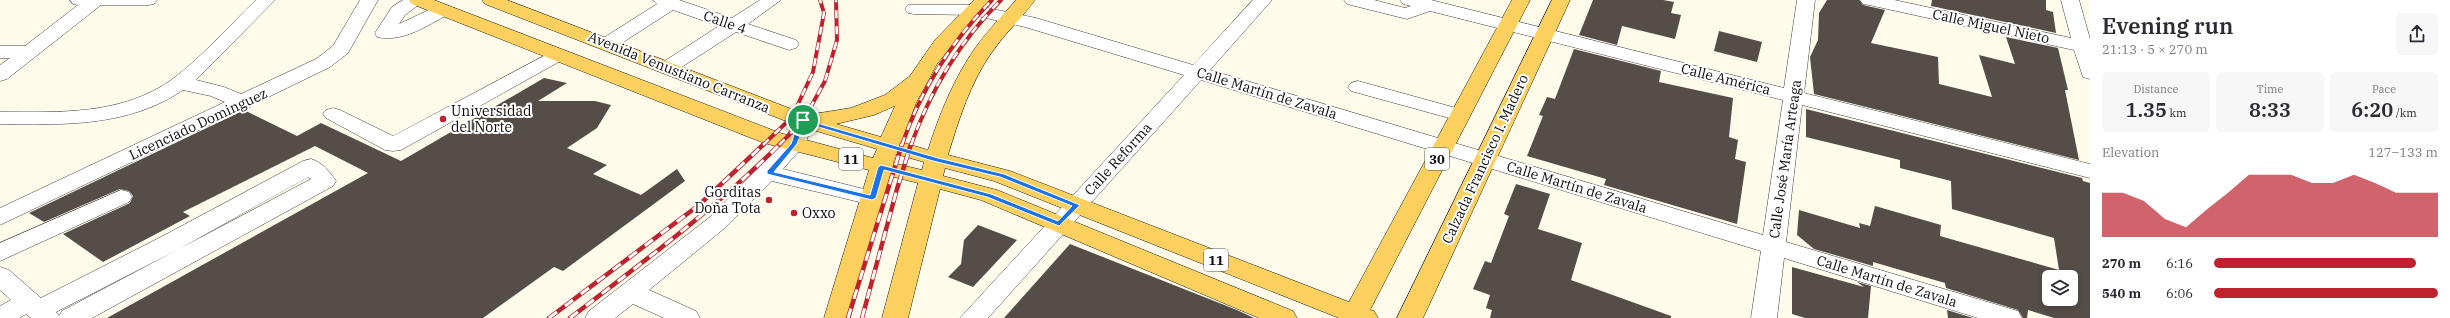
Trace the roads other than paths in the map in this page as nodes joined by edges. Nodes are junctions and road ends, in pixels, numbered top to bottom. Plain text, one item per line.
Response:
1 (76, 0) edge
2 (148, 0) edge
3 (266, 0) edge
4 (369, 0) edge
5 (417, 0) edge
6 (491, 0) edge
7 (772, 0) edge
8 (1026, 0) edge
9 (1263, 0) edge
10 (1353, 0) edge
11 (1521, 0) edge
12 (1561, 0) edge
13 (1806, 0) edge
14 (1869, 0) edge
15 (2070, 0) edge
16 (94, 2) junction
17 (667, 2) edge
18 (1418, 2) edge
19 (937, 4) edge
20 (978, 5) edge
21 (914, 9) dead end
22 (443, 10) junction
23 (1009, 17) junction
24 (734, 26) junction
25 (1507, 26) junction
26 (1544, 35) junction
27 (607, 44) junction
28 (789, 44) dead end
29 (2086, 47) edge
30 (0, 52) edge
31 (31, 52) junction
32 (557, 55) junction
33 (667, 68) junction
34 (1197, 72) junction
35 (922, 73) junction
36 (2090, 73) edge
37 (0, 75) edge
38 (180, 83) junction
39 (1358, 87) dead end
40 (1795, 96) junction
41 (244, 103) junction
42 (333, 114) dead end
43 (1460, 115) junction
44 (0, 118) edge
45 (803, 120) junction
46 (794, 144) junction
47 (889, 146) junction
48 (1444, 146) junction
49 (936, 159) junction
50 (1485, 159) junction
51 (881, 167) junction
52 (2090, 171) edge
53 (769, 172) junction
54 (930, 180) junction
55 (121, 197) dead end
56 (872, 198) junction
57 (1076, 205) junction
58 (0, 217) edge
59 (1059, 224) junction
60 (1773, 245) junction
61 (180, 248) junction
62 (0, 253) edge
63 (0, 276) edge
64 (630, 292) junction
65 (38, 310) edge
66 (1358, 317) edge
67 (0, 318) edge
68 (71, 318) edge
69 (598, 318) edge
70 (687, 318) edge
71 (837, 318) edge
72 (895, 318) edge
73 (973, 318) edge
74 (1284, 318) edge
75 (1410, 318) edge
76 (1764, 318) edge
77 (2009, 318) edge

1 - 16 street
2 - 16 street
3 - 38 street
4 - 41 street, Licenciado Dominguez
5 - 22 main road, Avenida Venustiano Carranza / 11
5 - 22 street
6 - 27 main road, Avenida Venustiano Carranza / 11
7 - 24 street
8 - 23 main road
9 - 34 street, Calle Reforma
10 - 18 street
11 - 25 main road, 30
12 - 26 main road, Calzada Francisco I. Madero
13 - 40 street, Calle José María Arteaga
14 - 29 street, Calle Miguel Nieto
15 - 29 street
16 - 31 street
17 - 24 street, Calle 4
17 - 27 street
18 - 25 street, Calle América
19 - 20 street, Calle Martín de Zavala
19 - 21 street, Calle Martín de Zavala
20 - 23 street, Calle Martín de Zavala
20 - 35 main road
22 - 32 main road, Avenida Venustiano Carranza / 11
23 - 34 street, Calle Martín de Zavala
23 - 49 main road
24 - 28 street, Calle 4
24 - 33 street
25 - 26 street, Calle América
25 - 43 main road, 30
26 - 40 street, Calle América
26 - 50 main road, Calzada Francisco I. Madero
27 - 33 main road, Avenida Venustiano Carranza / 11
29 - 36 street
30 - 31 street
31 - 37 street
32 - 42 street
32 - 46 main road, Avenida Venustiano Carranza / 11
33 - 45 main road, Avenida Venustiano Carranza / 11
34 - 48 street, Calle Martín de Zavala
34 - 57 street, Calle Reforma
35 - 45 main road
35 - 47 main road
38 - 41 street
38 - 44 street
39 - 43 street
40 - 52 street, Calle América
40 - 60 street, Calle José María Arteaga
41 - 58 street, Licenciado Dominguez
43 - 48 main road, 30
45 - 46 street
45 - 47 main road, Avenida Venustiano Carranza / 11
46 - 51 main road, Avenida Venustiano Carranza / 11
46 - 53 street
47 - 49 main road, Avenida Venustiano Carranza / 11
47 - 51 main road
48 - 50 street, Calle Martín de Zavala
48 - 66 main road, 30
49 - 54 main road
49 - 57 main road, Avenida Venustiano Carranza / 11
50 - 60 street, Calle Martín de Zavala
50 - 75 main road, Calzada Francisco I. Madero
51 - 54 main road, Avenida Venustiano Carranza / 11
51 - 56 main road
53 - 56 street
53 - 64 street
54 - 59 main road, Avenida Venustiano Carranza / 11
54 - 72 main road
55 - 62 street
56 - 71 main road
57 - 59 street, Calle Reforma
57 - 66 main road, Avenida Venustiano Carranza / 11
59 - 73 street, Calle Reforma
59 - 74 main road, Avenida Venustiano Carranza / 11
60 - 76 street, Calle José María Arteaga
60 - 77 street, Calle Martín de Zavala
61 - 61 street
61 - 65 street
61 - 68 street
63 - 65 street
64 - 69 street
64 - 70 street
65 - 67 street

